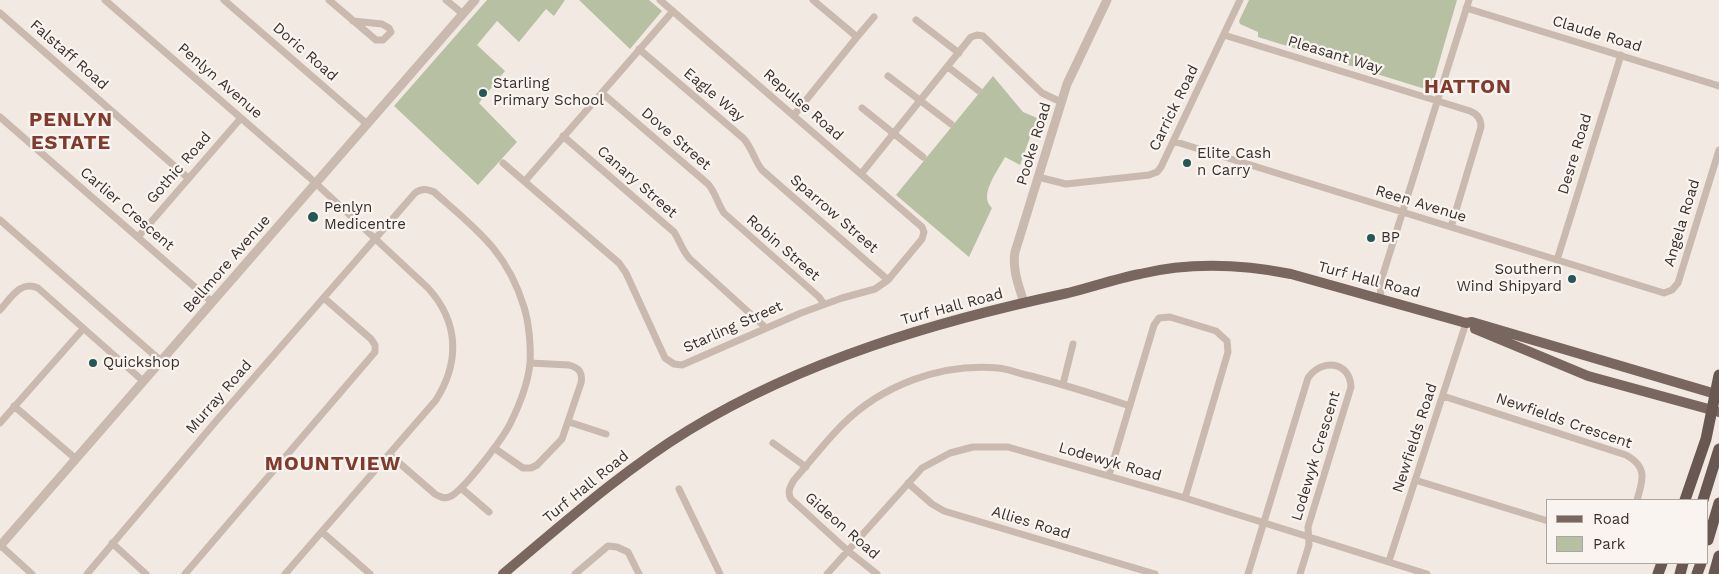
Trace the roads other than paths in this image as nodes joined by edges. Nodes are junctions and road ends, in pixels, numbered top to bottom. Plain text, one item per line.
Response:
1 (105, 0) edge
2 (224, 0) edge
3 (329, 0) edge
4 (446, 0) edge
5 (475, 0) edge
6 (660, 0) edge
7 (814, 0) edge
8 (1107, 0) edge
9 (1240, 0) edge
10 (1469, 0) edge
11 (1466, 8) junction
12 (673, 11) junction
13 (0, 13) edge
14 (463, 14) junction
15 (874, 17) dead end
16 (916, 20) dead end
17 (353, 21) junction
18 (1224, 35) junction
19 (857, 37) junction
20 (639, 49) junction
21 (959, 53) junction
22 (1621, 55) junction
23 (948, 67) junction
24 (888, 76) dead end
25 (1719, 86) edge
26 (979, 91) dead end
27 (602, 93) junction
28 (921, 100) junction
29 (1437, 101) junction
30 (1061, 102) junction
31 (862, 108) dead end
32 (794, 115) junction
33 (0, 117) edge
34 (242, 118) junction
35 (367, 124) junction
36 (951, 124) dead end
37 (893, 134) junction
38 (563, 136) junction
39 (1174, 140) junction
40 (1719, 150) edge
41 (923, 158) dead end
42 (503, 163) dead end
43 (762, 170) joint
44 (861, 174) junction
45 (1038, 177) junction
46 (188, 178) junction
47 (525, 181) junction
48 (316, 183) junction
49 (1402, 212) junction
50 (724, 213) joint
51 (0, 220) edge
52 (1451, 227) junction
53 (924, 232) joint
54 (138, 237) junction
55 (374, 239) junction
56 (1557, 260) junction
57 (888, 280) junction
58 (1660, 293) joint
59 (324, 298) junction
60 (1381, 298) junction
61 (212, 302) junction
62 (1024, 303) junction
63 (824, 304) junction
64 (0, 310) edge
65 (1466, 323) junction
66 (83, 328) junction
67 (766, 328) junction
68 (1073, 344) dead end
69 (161, 361) junction
70 (530, 363) junction
71 (1719, 375) edge
72 (143, 381) junction
73 (1063, 384) junction
74 (1717, 394) edge
75 (1443, 396) junction
76 (14, 406) junction
77 (1130, 406) junction
78 (1715, 411) edge
79 (569, 422) junction
80 (0, 423) edge
81 (606, 434) dead end
82 (772, 443) dead end
83 (494, 448) junction
84 (1719, 449) edge
85 (390, 454) junction
86 (76, 459) junction
87 (806, 467) junction
88 (1109, 475) junction
89 (1416, 480) junction
90 (908, 483) junction
91 (461, 488) junction
92 (679, 489) dead end
93 (1185, 498) junction
94 (1637, 499) edge
95 (1685, 499) edge
96 (1703, 499) edge
97 (1719, 503) edge
98 (490, 512) dead end
99 (1546, 520) edge
100 (1264, 523) junction
101 (322, 532) junction
102 (1308, 536) junction
103 (1709, 537) edge
104 (112, 543) junction
105 (0, 546) edge
106 (848, 551) junction
107 (1719, 556) edge
108 (1389, 561) junction
109 (32, 574) edge
110 (87, 574) edge
111 (146, 574) edge
112 (185, 574) edge
113 (285, 574) edge
114 (370, 574) edge
115 (503, 574) edge
116 (575, 574) edge
117 (639, 574) edge
118 (720, 574) edge
119 (827, 574) edge
120 (877, 574) edge
121 (1155, 574) edge
122 (1248, 574) edge
123 (1300, 574) edge
124 (1427, 574) edge
125 (1714, 574) edge

1 - 34 street, Penlyn Avenue
2 - 35 street, Doric Road
3 - 17 street
4 - 14 street
5 - 14 street, Bellmore Avenue
6 - 12 street, Repulse Road
7 - 19 street
8 - 30 street, Pooke Road
9 - 18 street, Carrick Road
10 - 11 street
11 - 22 street, Claude Road
11 - 29 street
12 - 20 street
12 - 32 street, Repulse Road
13 - 46 street, Falstaff Road
14 - 35 street, Bellmore Avenue
15 - 19 street
16 - 21 street
17 - 17 street
18 - 29 street, Pleasant Way
18 - 39 street, Carrick Road
19 - 32 street
20 - 27 street
20 - 43 street, Eagle Way
21 - 23 street
21 - 30 street
22 - 25 street, Claude Road
22 - 56 street, Desre Road
23 - 26 street
23 - 28 street
24 - 28 street
27 - 38 street
27 - 50 street, Dove Street
28 - 36 street
28 - 37 street
29 - 49 street
29 - 52 street, Pleasant Way
30 - 45 street, Pooke Road
31 - 37 street
32 - 44 street, Repulse Road
33 - 54 street, Carlier Crescent
34 - 46 street, Gothic Road
34 - 48 street, Penlyn Avenue
35 - 48 street, Bellmore Avenue
37 - 41 street
37 - 44 street
38 - 47 street
38 - 67 street, Canary Street
39 - 45 street, Carrick Road
39 - 49 street, Reen Avenue
40 - 58 street, Angela Road
42 - 47 street, Starling Street
43 - 57 street, Sparrow Street
44 - 53 street, Repulse Road
45 - 62 street, Pooke Road
46 - 54 street, Gothic Road
47 - 67 street, Starling Street
48 - 55 street, Penlyn Avenue
48 - 61 street, Bellmore Avenue
49 - 52 street, Reen Avenue
49 - 60 street
50 - 63 street, Robin Street
51 - 69 street
52 - 56 street, Reen Avenue
53 - 57 street, Starling Street
54 - 61 street, Carlier Crescent
55 - 59 street, Murray Road
55 - 70 street, Murray Road
55 - 85 street, Penlyn Avenue
56 - 58 street, Reen Avenue
57 - 63 street, Starling Street
59 - 104 street, Murray Road
59 - 112 street
60 - 62 main road, Turf Hall Road
60 - 65 main road, Turf Hall Road
61 - 69 street, Bellmore Avenue
62 - 115 main road, Turf Hall Road
63 - 67 street, Starling Street
64 - 66 street
65 - 74 main road, Turf Hall Road
65 - 75 street, Newfields Road
65 - 78 main road, Turf Hall Road
66 - 72 street
66 - 76 street
68 - 73 street
69 - 72 street, Bellmore Avenue
70 - 79 street
70 - 83 street, Murray Road
71 - 74 highway
72 - 86 street, Bellmore Avenue
73 - 77 street, Gideon Road
73 - 87 street, Gideon Road
74 - 78 highway
75 - 89 street, Newfields Road
75 - 94 street, Newfields Crescent
76 - 80 street
76 - 86 street
77 - 88 street
77 - 93 street
78 - 95 highway
79 - 81 street
79 - 83 street
82 - 87 street
83 - 91 street, Murray Road
84 - 96 highway
85 - 91 street
85 - 101 street, Penlyn Avenue
86 - 105 street, Bellmore Avenue
87 - 106 street, Gideon Road
88 - 90 street, Lodewyk Road
88 - 93 street, Lodewyk Road
89 - 99 street
89 - 108 street, Newfields Road
90 - 106 street, Lodewyk Road
90 - 121 street, Allies Road
91 - 98 street
92 - 118 street
93 - 100 street, Lodewyk Road
97 - 103 highway
100 - 102 street, Lodewyk Road
100 - 102 street, Lodewyk Crescent
100 - 122 street
101 - 113 street, Penlyn Avenue
101 - 114 street
102 - 108 street, Lodewyk Road
102 - 123 street, Lodewyk Crescent
104 - 110 street, Murray Road
104 - 111 street
105 - 109 street
106 - 119 street, Lodewyk Road
106 - 120 street, Gideon Road
107 - 125 highway
108 - 124 street, Lodewyk Road
116 - 117 street

